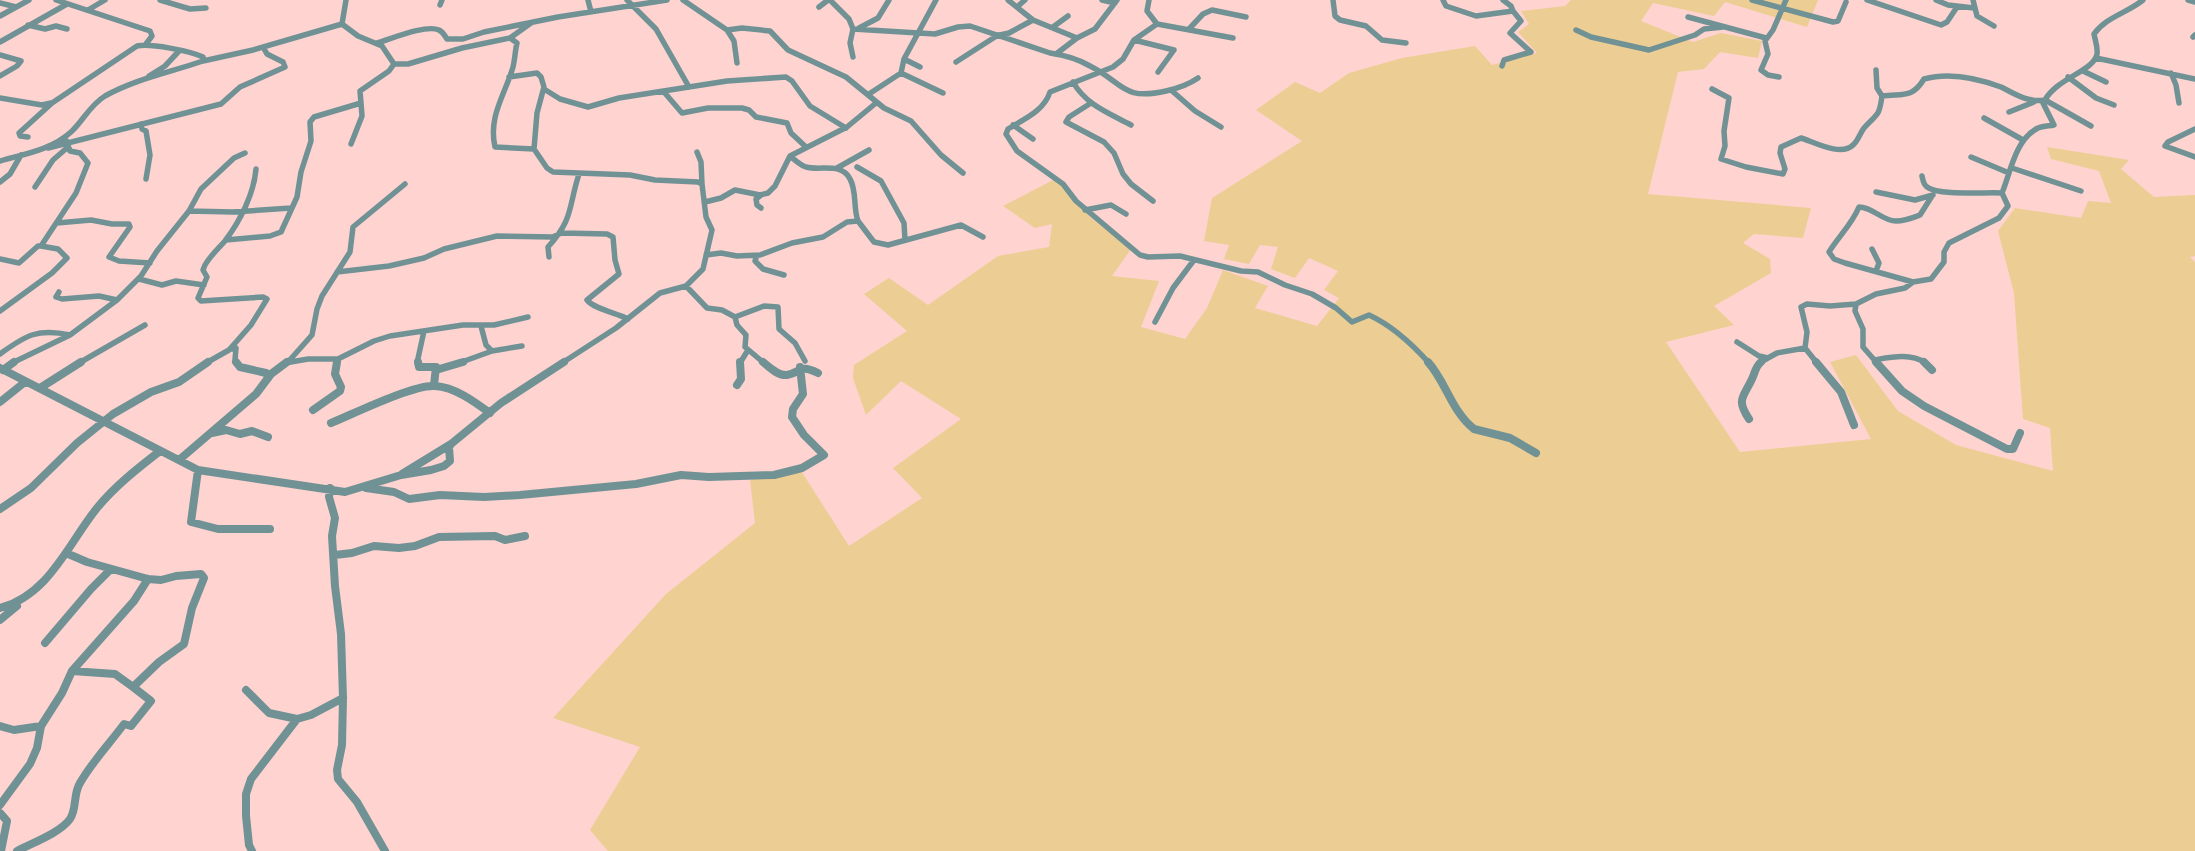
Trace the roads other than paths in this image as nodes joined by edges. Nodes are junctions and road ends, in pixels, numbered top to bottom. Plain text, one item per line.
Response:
1 (29, 0) edge
2 (56, 0) edge
3 (105, 0) edge
4 (160, 0) edge
5 (346, 0) edge
6 (588, 0) edge
7 (627, 0) edge
8 (667, 0) edge
9 (683, 0) edge
10 (829, 0) edge
11 (889, 0) edge
12 (936, 0) edge
13 (1008, 0) edge
14 (1025, 0) edge
15 (1102, 0) edge
16 (1148, 0) edge
17 (1333, 0) edge
18 (1443, 0) edge
19 (1503, 0) edge
20 (1752, 0) edge
21 (1786, 0) edge
22 (1838, 0) edge
23 (1867, 0) edge
24 (1936, 0) edge
25 (1973, 0) edge
26 (2144, 0) edge
27 (2188, 0) edge
28 (1846, 1) edge
29 (1116, 2) edge
30 (1893, 2) dead end
31 (2195, 2) edge
32 (0, 3) edge
33 (67, 4) junction
34 (631, 6) junction
35 (1957, 6) junction
36 (16, 7) junction
37 (819, 7) dead end
38 (1017, 7) junction
39 (206, 8) dead end
40 (1892, 8) junction
41 (1974, 8) junction
42 (1782, 9) junction
43 (88, 10) junction
44 (1514, 11) junction
45 (591, 12) junction
46 (0, 16) edge
47 (1068, 16) dead end
48 (1246, 17) dead end
49 (1688, 17) dead end
50 (1033, 20) junction
51 (531, 23) junction
52 (342, 24) junction
53 (1157, 24) junction
54 (28, 25) junction
55 (1994, 26) dead end
56 (1053, 27) junction
57 (1723, 27) junction
58 (67, 29) dead end
59 (855, 29) junction
60 (1189, 29) junction
61 (727, 30) junction
62 (1576, 30) dead end
63 (919, 34) junction
64 (999, 35) junction
65 (1077, 38) junction
66 (1233, 38) dead end
67 (1766, 38) junction
68 (463, 39) junction
69 (507, 40) junction
70 (1134, 40) junction
71 (0, 42) edge
72 (376, 43) junction
73 (1406, 43) dead end
74 (146, 44) junction
75 (263, 47) junction
76 (462, 48) junction
77 (179, 51) junction
78 (1056, 54) junction
79 (0, 55) edge
80 (853, 57) dead end
81 (2096, 58) junction
82 (904, 59) junction
83 (203, 61) junction
84 (956, 62) dead end
85 (737, 63) dead end
86 (394, 64) junction
87 (1502, 66) dead end
88 (920, 68) dead end
89 (1876, 70) dead end
90 (2082, 71) junction
91 (1098, 72) junction
92 (1158, 72) dead end
93 (901, 73) junction
94 (2171, 73) junction
95 (0, 76) edge
96 (510, 77) junction
97 (1779, 77) dead end
98 (2068, 77) junction
99 (1198, 78) dead end
100 (2195, 79) edge
101 (142, 80) junction
102 (1073, 82) junction
103 (2106, 82) dead end
104 (689, 87) junction
105 (1712, 89) dead end
106 (544, 90) junction
107 (1171, 90) junction
108 (664, 92) junction
109 (942, 93) dead end
110 (869, 94) junction
111 (1882, 96) junction
112 (0, 98) edge
113 (2043, 101) junction
114 (2034, 102) junction
115 (361, 103) junction
116 (876, 103) junction
117 (1091, 103) junction
118 (2179, 103) dead end
119 (2114, 105) dead end
120 (43, 108) junction
121 (2008, 112) dead end
122 (1984, 118) dead end
123 (141, 124) junction
124 (1013, 125) junction
125 (1131, 125) dead end
126 (2091, 126) dead end
127 (1221, 127) dead end
128 (846, 128) junction
129 (2195, 129) edge
130 (28, 137) dead end
131 (1033, 139) dead end
132 (2023, 140) junction
133 (67, 143) junction
134 (351, 144) dead end
135 (806, 147) junction
136 (534, 149) junction
137 (869, 150) dead end
138 (697, 152) dead end
139 (245, 154) dead end
140 (21, 156) junction
141 (790, 156) junction
142 (1971, 157) dead end
143 (2195, 157) edge
144 (0, 161) edge
145 (857, 166) dead end
146 (837, 168) junction
147 (256, 169) dead end
148 (2010, 170) junction
149 (963, 173) dead end
150 (579, 174) junction
151 (1922, 176) dead end
152 (146, 179) dead end
153 (0, 182) edge
154 (405, 184) dead end
155 (702, 184) junction
156 (35, 187) dead end
157 (1940, 191) junction
158 (2081, 191) dead end
159 (1876, 192) dead end
160 (2002, 193) junction
161 (761, 195) junction
162 (1932, 196) junction
163 (1153, 201) dead end
164 (705, 202) junction
165 (291, 208) junction
166 (761, 208) dead end
167 (1085, 210) junction
168 (188, 211) junction
169 (242, 211) junction
170 (1126, 214) dead end
171 (858, 221) junction
172 (57, 223) junction
173 (561, 233) junction
174 (983, 237) dead end
175 (226, 240) junction
176 (905, 240) junction
177 (40, 246) junction
178 (1872, 249) dead end
179 (706, 255) junction
180 (757, 255) junction
181 (549, 256) dead end
182 (0, 259) edge
183 (1194, 260) junction
184 (150, 263) junction
185 (1876, 270) junction
186 (338, 272) junction
187 (784, 275) dead end
188 (138, 278) junction
189 (1913, 282) junction
190 (204, 284) junction
191 (686, 286) junction
192 (59, 292) dead end
193 (117, 300) junction
194 (1856, 304) junction
195 (0, 310) edge
196 (528, 317) dead end
197 (735, 317) junction
198 (628, 319) junction
199 (1155, 322) dead end
200 (145, 325) dead end
201 (481, 326) junction
202 (424, 331) junction
203 (70, 335) junction
204 (1737, 342) dead end
205 (522, 346) dead end
206 (1806, 348) junction
207 (229, 350) junction
208 (748, 350) junction
209 (492, 351) junction
210 (0, 354) edge
211 (1768, 358) junction
212 (338, 359) junction
213 (1874, 360) junction
214 (287, 362) junction
215 (802, 364) junction
216 (2, 369) edge
217 (436, 370) junction
218 (1932, 370) dead end
219 (818, 373) dead end
220 (268, 378) junction
221 (25, 382) junction
222 (434, 385) junction
223 (738, 385) dead end
224 (40, 388) junction
225 (0, 402) edge
226 (313, 410) dead end
227 (490, 412) junction
228 (1749, 419) dead end
229 (102, 423) junction
230 (331, 423) dead end
231 (1854, 424) dead end
232 (211, 433) junction
233 (2020, 433) dead end
234 (268, 437) dead end
235 (451, 444) junction
236 (160, 451) junction
237 (1536, 453) dead end
238 (179, 460) junction
239 (198, 470) junction
240 (400, 475) junction
241 (330, 488) junction
242 (363, 488) junction
243 (0, 509) edge
244 (270, 528) dead end
245 (525, 536) dead end
246 (66, 553) junction
247 (335, 555) junction
248 (111, 569) junction
249 (148, 579) junction
250 (27, 597) junction
251 (0, 608) edge
252 (0, 620) edge
253 (45, 642) dead end
254 (72, 671) junction
255 (133, 687) junction
256 (246, 690) dead end
257 (343, 698) junction
258 (297, 719) junction
259 (0, 726) edge
260 (41, 726) junction
261 (0, 805) edge
262 (0, 813) edge
263 (1, 851) edge
264 (17, 851) edge
265 (252, 851) edge
266 (385, 851) edge

1 - 36 street
2 - 33 street
3 - 43 street
4 - 39 street
5 - 52 street
6 - 45 street
7 - 34 street
8 - 34 street
9 - 61 street
10 - 37 street
10 - 59 street
11 - 59 street
12 - 63 street
13 - 38 street
14 - 38 street
15 - 29 street
16 - 53 street
17 - 73 street
18 - 44 street
19 - 44 street
20 - 42 street
21 - 42 street
22 - 28 street
23 - 40 street
24 - 35 street
25 - 41 street
26 - 81 street
27 - 31 street
28 - 42 street
29 - 65 street
30 - 40 street
32 - 36 street
33 - 43 street
33 - 54 street
34 - 45 street
34 - 104 street
35 - 40 street
35 - 41 street
36 - 46 street
38 - 50 street
41 - 55 street
42 - 67 street
43 - 74 street
44 - 87 street
45 - 51 street
47 - 56 street
48 - 60 street
49 - 57 street
50 - 56 street
50 - 64 street
51 - 68 street
51 - 69 street
52 - 72 street
52 - 75 street
53 - 60 street
53 - 70 street
54 - 58 street
54 - 71 street
56 - 65 street
57 - 62 street
57 - 67 street
59 - 63 street
59 - 80 street
60 - 66 street
61 - 85 street
61 - 110 street
63 - 64 street
63 - 82 street
64 - 78 street
64 - 84 street
65 - 78 street
67 - 97 street
68 - 72 street
68 - 76 street
69 - 76 street
69 - 96 street
70 - 91 street
70 - 92 street
72 - 86 street
74 - 77 street
74 - 120 street
75 - 83 street
75 - 123 street
76 - 86 street
77 - 83 street
77 - 101 street
78 - 91 street
79 - 95 street
81 - 90 street
81 - 94 street
82 - 88 street
82 - 93 street
83 - 101 street
86 - 115 street
89 - 111 street
90 - 98 street
90 - 103 street
91 - 102 street
91 - 107 street
93 - 109 street
93 - 110 street
94 - 100 street
94 - 118 street
96 - 106 street
96 - 136 street
98 - 113 street
98 - 119 street
99 - 107 street
101 - 133 street
102 - 117 street
102 - 124 street
104 - 108 street
104 - 128 street
105 - 111 street
106 - 108 street
106 - 136 street
107 - 127 street
108 - 135 street
110 - 116 street
111 - 114 street
112 - 120 street
113 - 114 street
113 - 126 street
113 - 132 street
114 - 121 street
115 - 134 street
115 - 165 street
116 - 128 street
116 - 149 street
117 - 125 street
117 - 163 street
120 - 130 street
122 - 132 street
123 - 133 street
123 - 152 street
124 - 131 street
124 - 167 street
128 - 135 street
129 - 143 street
132 - 148 street
133 - 140 street
133 - 156 street
133 - 172 street
135 - 141 street
136 - 150 street
137 - 146 street
138 - 155 street
139 - 168 street
140 - 144 street
140 - 153 street
141 - 146 street
141 - 161 street
142 - 148 street
145 - 176 street
146 - 171 street
147 - 169 street
148 - 158 street
148 - 160 street
150 - 155 street
150 - 173 street
151 - 157 street
154 - 186 street
155 - 164 street
157 - 160 street
157 - 162 street
159 - 162 street
160 - 189 street
161 - 164 street
161 - 166 street
162 - 185 street
164 - 179 street
165 - 169 street
165 - 175 street
167 - 170 street
167 - 183 street
168 - 169 street
168 - 184 street
169 - 175 street
171 - 176 street
171 - 180 street
172 - 177 street
172 - 184 street
173 - 181 street
173 - 186 street
173 - 198 street
174 - 176 street
175 - 190 street
177 - 182 street
177 - 195 street
178 - 185 street
179 - 180 street
179 - 191 street
180 - 187 street
183 - 199 street
183 - 237 street
184 - 188 street
185 - 189 street
186 - 214 street
188 - 190 street
188 - 193 street
189 - 194 street
190 - 207 street
191 - 197 street
191 - 198 street
192 - 193 street
193 - 203 street
194 - 206 street
194 - 213 street
196 - 201 street
197 - 208 street
197 - 215 street
198 - 227 street
200 - 224 street
201 - 202 street
201 - 209 street
202 - 212 street
202 - 217 street
203 - 210 street
203 - 216 street
204 - 211 street
205 - 209 street
206 - 211 street
206 - 231 street
207 - 220 street
207 - 229 street
208 - 215 street
208 - 223 street
209 - 217 street
211 - 228 street
212 - 214 street
212 - 226 street
213 - 218 street
213 - 233 street
214 - 220 street
215 - 219 street
215 - 242 street
216 - 221 street
217 - 222 street
220 - 232 street
221 - 224 street
221 - 225 street
222 - 227 street
222 - 230 street
224 - 229 street
227 - 235 street
229 - 236 street
229 - 243 street
232 - 234 street
232 - 238 street
235 - 240 street
235 - 240 street
236 - 238 street
236 - 246 street
238 - 239 street
239 - 241 street
239 - 244 street
240 - 242 street
241 - 242 street
241 - 247 street
245 - 247 street
246 - 248 street
246 - 250 street
247 - 257 street
248 - 249 street
248 - 253 street
249 - 254 street
249 - 255 street
250 - 251 street
250 - 252 street
254 - 255 street
254 - 260 street
255 - 264 street
256 - 258 street
257 - 258 street
257 - 266 street
258 - 265 street
259 - 260 street
260 - 261 street
262 - 263 street

